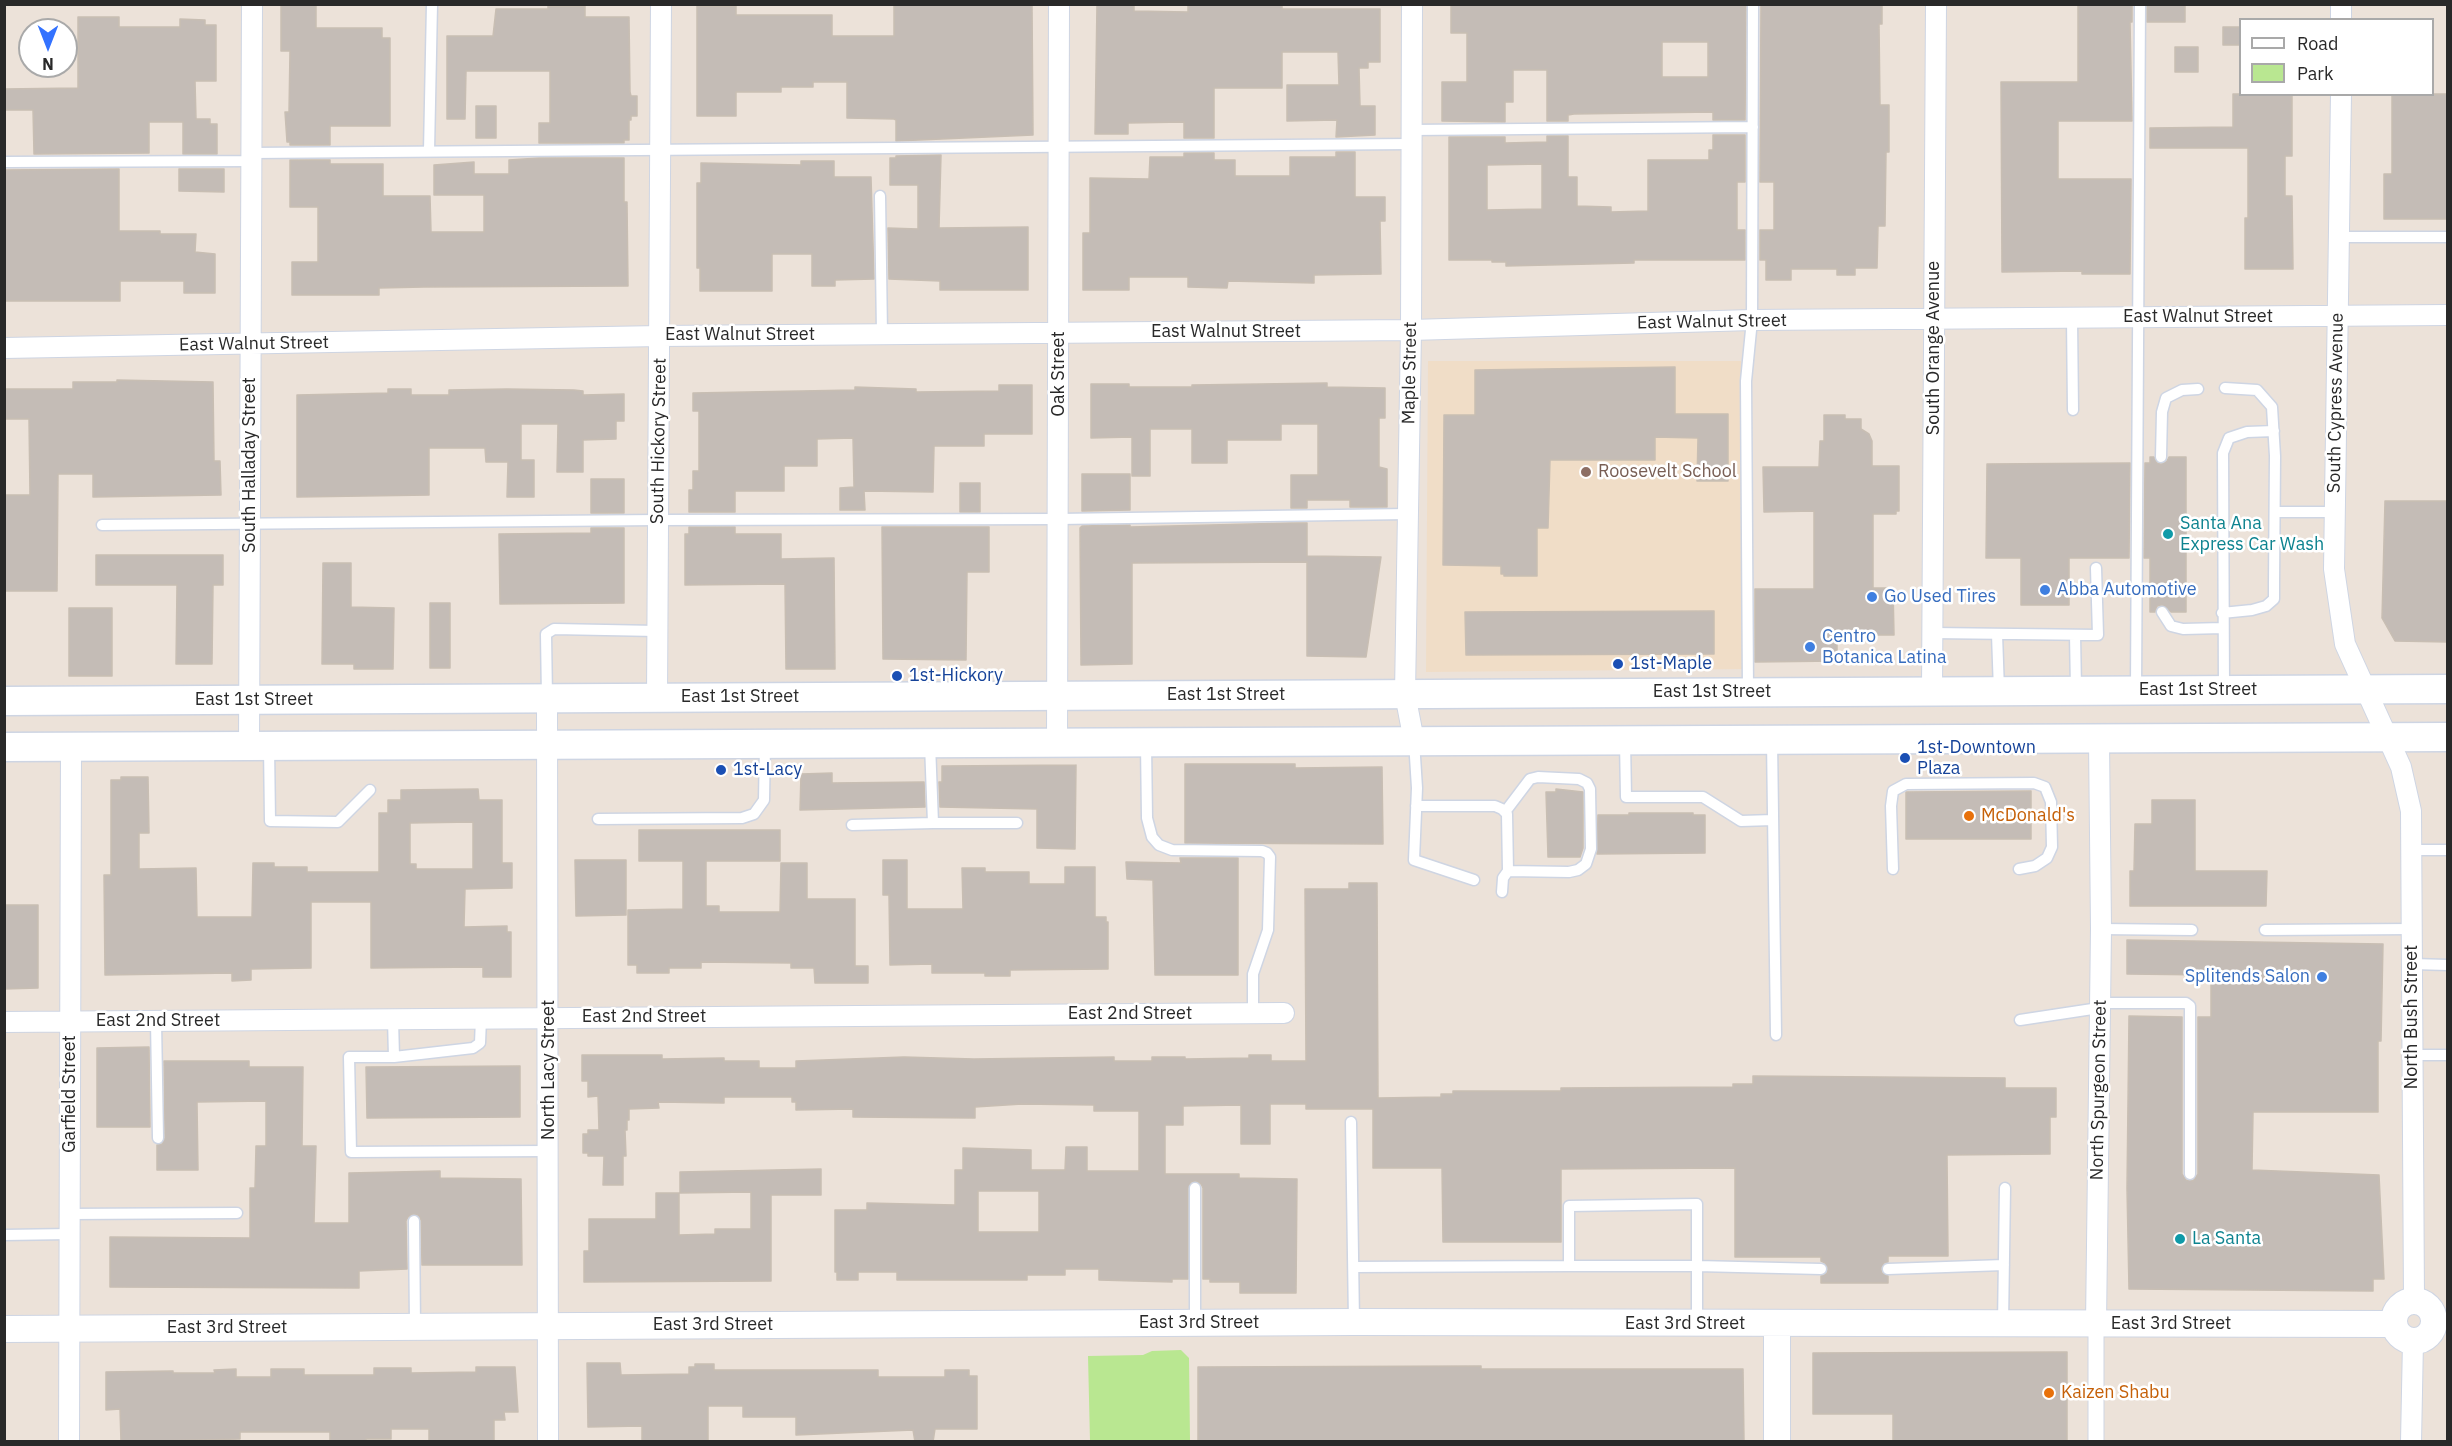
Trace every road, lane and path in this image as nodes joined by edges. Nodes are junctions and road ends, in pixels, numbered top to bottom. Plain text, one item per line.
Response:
1 (252, 4) edge
2 (432, 4) edge
3 (661, 4) edge
4 (1059, 4) edge
5 (1412, 4) edge
6 (1753, 4) edge
7 (1936, 4) edge
8 (2140, 4) edge
9 (2341, 96) edge
10 (1753, 128) junction
11 (1412, 137) junction
12 (1059, 147) junction
13 (658, 149) junction
14 (429, 151) junction
15 (251, 157) junction
16 (4, 162) edge
17 (880, 196) dead end
18 (2340, 237) junction
19 (2448, 237) edge
20 (2448, 315) edge
21 (2338, 316) junction
22 (2138, 317) junction
23 (2072, 318) junction
24 (1934, 319) junction
25 (1752, 320) junction
26 (1411, 330) junction
27 (1059, 333) junction
28 (882, 334) junction
29 (660, 336) junction
30 (250, 344) junction
31 (4, 348) edge
32 (2225, 388) dead end
33 (2198, 389) dead end
34 (2073, 410) dead end
35 (2274, 431) junction
36 (2161, 457) dead end
37 (2275, 512) junction
38 (2334, 512) junction
39 (1408, 514) junction
40 (1058, 519) junction
41 (658, 520) junction
42 (249, 523) junction
43 (102, 525) dead end
44 (2096, 568) dead end
45 (2162, 612) dead end
46 (2223, 613) junction
47 (2223, 628) junction
48 (657, 630) junction
49 (1932, 633) junction
50 (1997, 634) junction
51 (2075, 635) junction
52 (2365, 689) junction
53 (2448, 689) edge
54 (2076, 690) junction
55 (2136, 690) junction
56 (2224, 690) junction
57 (1932, 691) junction
58 (1999, 691) junction
59 (1749, 692) junction
60 (1405, 694) junction
61 (1057, 696) junction
62 (547, 698) junction
63 (657, 698) junction
64 (249, 700) junction
65 (4, 701) edge
66 (2387, 738) junction
67 (2448, 738) edge
68 (2099, 739) junction
69 (1625, 740) junction
70 (1772, 740) junction
71 (1414, 741) junction
72 (1146, 742) junction
73 (930, 743) junction
74 (1057, 743) junction
75 (765, 744) junction
76 (547, 745) junction
77 (259, 746) junction
78 (4, 747) edge
79 (71, 747) junction
80 (370, 790) dead end
81 (1416, 806) junction
82 (1505, 812) junction
83 (598, 819) dead end
84 (1773, 820) junction
85 (933, 823) junction
86 (1017, 823) dead end
87 (852, 825) dead end
88 (2412, 850) junction
89 (2448, 850) edge
90 (1893, 869) dead end
91 (2019, 869) dead end
92 (1508, 871) junction
93 (1474, 880) dead end
94 (1502, 892) dead end
95 (2101, 929) junction
96 (2412, 929) junction
97 (2192, 930) dead end
98 (2265, 930) dead end
99 (2412, 964) junction
100 (2448, 965) edge
101 (2099, 1005) junction
102 (1284, 1013) dead end
103 (1253, 1014) junction
104 (548, 1018) junction
105 (393, 1019) junction
106 (481, 1019) junction
107 (2020, 1020) dead end
108 (70, 1021) junction
109 (156, 1021) junction
110 (4, 1022) edge
111 (1776, 1035) dead end
112 (2412, 1055) junction
113 (2448, 1055) edge
114 (394, 1057) junction
115 (1351, 1122) dead end
116 (158, 1138) dead end
117 (549, 1150) junction
118 (2190, 1173) dead end
119 (1195, 1188) dead end
120 (2005, 1188) dead end
121 (70, 1214) junction
122 (237, 1214) dead end
123 (414, 1221) dead end
124 (70, 1234) junction
125 (4, 1235) edge
126 (2004, 1265) junction
127 (1569, 1266) junction
128 (1696, 1266) junction
129 (1354, 1267) junction
130 (1821, 1269) dead end
131 (1888, 1269) dead end
132 (2414, 1301) junction
133 (1354, 1322) junction
134 (1195, 1323) junction
135 (1697, 1324) junction
136 (1777, 1324) junction
137 (2003, 1324) junction
138 (2096, 1324) junction
139 (2394, 1324) junction
140 (2441, 1324) edge
141 (550, 1325) junction
142 (415, 1326) junction
143 (4, 1329) edge
144 (69, 1329) junction
145 (2413, 1341) junction
146 (69, 1442) edge
147 (548, 1442) edge
148 (1777, 1442) edge
149 (2096, 1442) edge
150 (2411, 1442) edge

1 - 15 street, South Halladay Street
2 - 14 lane
3 - 13 street, South Hickory Street
4 - 12 street, Oak Street
5 - 11 street, Maple Street
6 - 10 lane
7 - 24 street, South Orange Avenue
8 - 22 lane
9 - 18 street, South Cypress Avenue
10 - 11 lane
10 - 25 lane
11 - 12 lane
11 - 26 street, Maple Street
12 - 13 lane
12 - 27 street, Oak Street
13 - 14 lane
13 - 29 street, South Hickory Street
14 - 15 lane
15 - 16 lane
15 - 30 street, South Halladay Street
17 - 28 lane
18 - 19 lane
18 - 21 street, South Cypress Avenue
20 - 21 street, East Walnut Street
21 - 22 street, East Walnut Street
21 - 38 street, South Cypress Avenue
22 - 23 street, East Walnut Street
22 - 55 lane
23 - 24 street, East Walnut Street
23 - 34 lane
24 - 25 street, East Walnut Street
24 - 49 street, South Orange Avenue
25 - 26 street, East Walnut Street
25 - 59 lane
26 - 27 street, East Walnut Street
26 - 39 street, Maple Street
27 - 28 street, East Walnut Street
27 - 40 street, Oak Street
28 - 29 street, East Walnut Street
29 - 30 street, East Walnut Street
29 - 41 street, South Hickory Street
30 - 31 street, East Walnut Street
30 - 42 street, South Halladay Street
32 - 35 lane
33 - 36 lane
35 - 37 lane
35 - 46 lane
37 - 38 lane
37 - 46 lane
38 - 52 street, South Cypress Avenue
39 - 40 lane
39 - 60 street, Maple Street
40 - 41 lane
40 - 61 street, Oak Street
41 - 42 lane
41 - 48 street, South Hickory Street
42 - 43 lane
42 - 64 street, South Halladay Street
44 - 51 lane
45 - 47 lane
46 - 47 lane
47 - 56 lane
48 - 62 lane
48 - 63 street, South Hickory Street
49 - 50 lane
49 - 57 street, South Orange Avenue
50 - 51 lane
50 - 58 lane
51 - 54 lane
52 - 53 main road, East 1st Street
52 - 56 main road, East 1st Street
52 - 66 street, South Cypress Avenue
54 - 55 main road, East 1st Street
54 - 58 main road, East 1st Street
55 - 56 main road, East 1st Street
57 - 58 main road, East 1st Street
57 - 59 main road, East 1st Street
59 - 60 main road, East 1st Street
60 - 61 main road, East 1st Street
60 - 71 street, Maple Street
61 - 63 main road, East 1st Street
61 - 74 street, Oak Street
62 - 63 main road, East 1st Street
62 - 64 main road, East 1st Street
62 - 76 street, North Lacy Street
64 - 65 main road, East 1st Street
64 - 77 street, South Halladay Street
66 - 67 main road
66 - 68 main road
66 - 88 street, North Bush Street
68 - 70 main road
68 - 95 street, North Spurgeon Street
69 - 70 main road
69 - 71 main road
69 - 84 lane
70 - 84 lane
71 - 72 main road
71 - 81 lane
72 - 74 main road
72 - 103 lane
73 - 74 main road
73 - 75 main road
73 - 85 lane
75 - 76 main road
75 - 83 lane
76 - 77 main road
76 - 104 street, North Lacy Street
77 - 79 main road
77 - 80 lane
78 - 79 main road
79 - 108 street, Garfield Street
81 - 82 lane
81 - 93 lane
82 - 92 lane
82 - 92 lane
84 - 111 lane
85 - 86 lane
85 - 87 lane
88 - 89 lane
88 - 96 street, North Bush Street
90 - 91 lane
92 - 94 lane
95 - 97 lane
95 - 101 street, North Spurgeon Street
96 - 98 lane
96 - 99 street, North Bush Street
99 - 100 lane
99 - 112 street, North Bush Street
101 - 107 lane
101 - 118 lane
101 - 138 street, North Spurgeon Street
102 - 103 street, East 2nd Street
103 - 104 street, East 2nd Street
104 - 106 street, East 2nd Street
104 - 117 street, North Lacy Street
105 - 106 street, East 2nd Street
105 - 109 street, East 2nd Street
105 - 114 lane
106 - 114 lane
108 - 109 street, East 2nd Street
108 - 110 street, East 2nd Street
108 - 121 street, Garfield Street
109 - 116 lane
112 - 113 lane
112 - 132 street, North Bush Street
114 - 117 lane
115 - 129 lane
117 - 141 street, North Lacy Street
119 - 134 lane
120 - 126 lane
121 - 122 lane
121 - 124 street, Garfield Street
123 - 142 lane
124 - 125 lane
124 - 144 street, Garfield Street
126 - 131 lane
126 - 137 lane
127 - 128 lane
127 - 128 lane
127 - 129 lane
128 - 130 lane
128 - 135 lane
129 - 133 lane
132 - 139 street
132 - 140 street
133 - 134 street, East 3rd Street
133 - 135 street, East 3rd Street
134 - 141 street, East 3rd Street
135 - 136 street, East 3rd Street
136 - 137 street, East 3rd Street
136 - 148 street
137 - 138 street, East 3rd Street
138 - 139 street, East 3rd Street
138 - 149 street, North Spurgeon Street
139 - 145 street
140 - 145 street
141 - 142 street, East 3rd Street
141 - 147 street, North Lacy Street
142 - 144 street, East 3rd Street
143 - 144 street, East 3rd Street
144 - 146 street, Garfield Street
145 - 150 street

